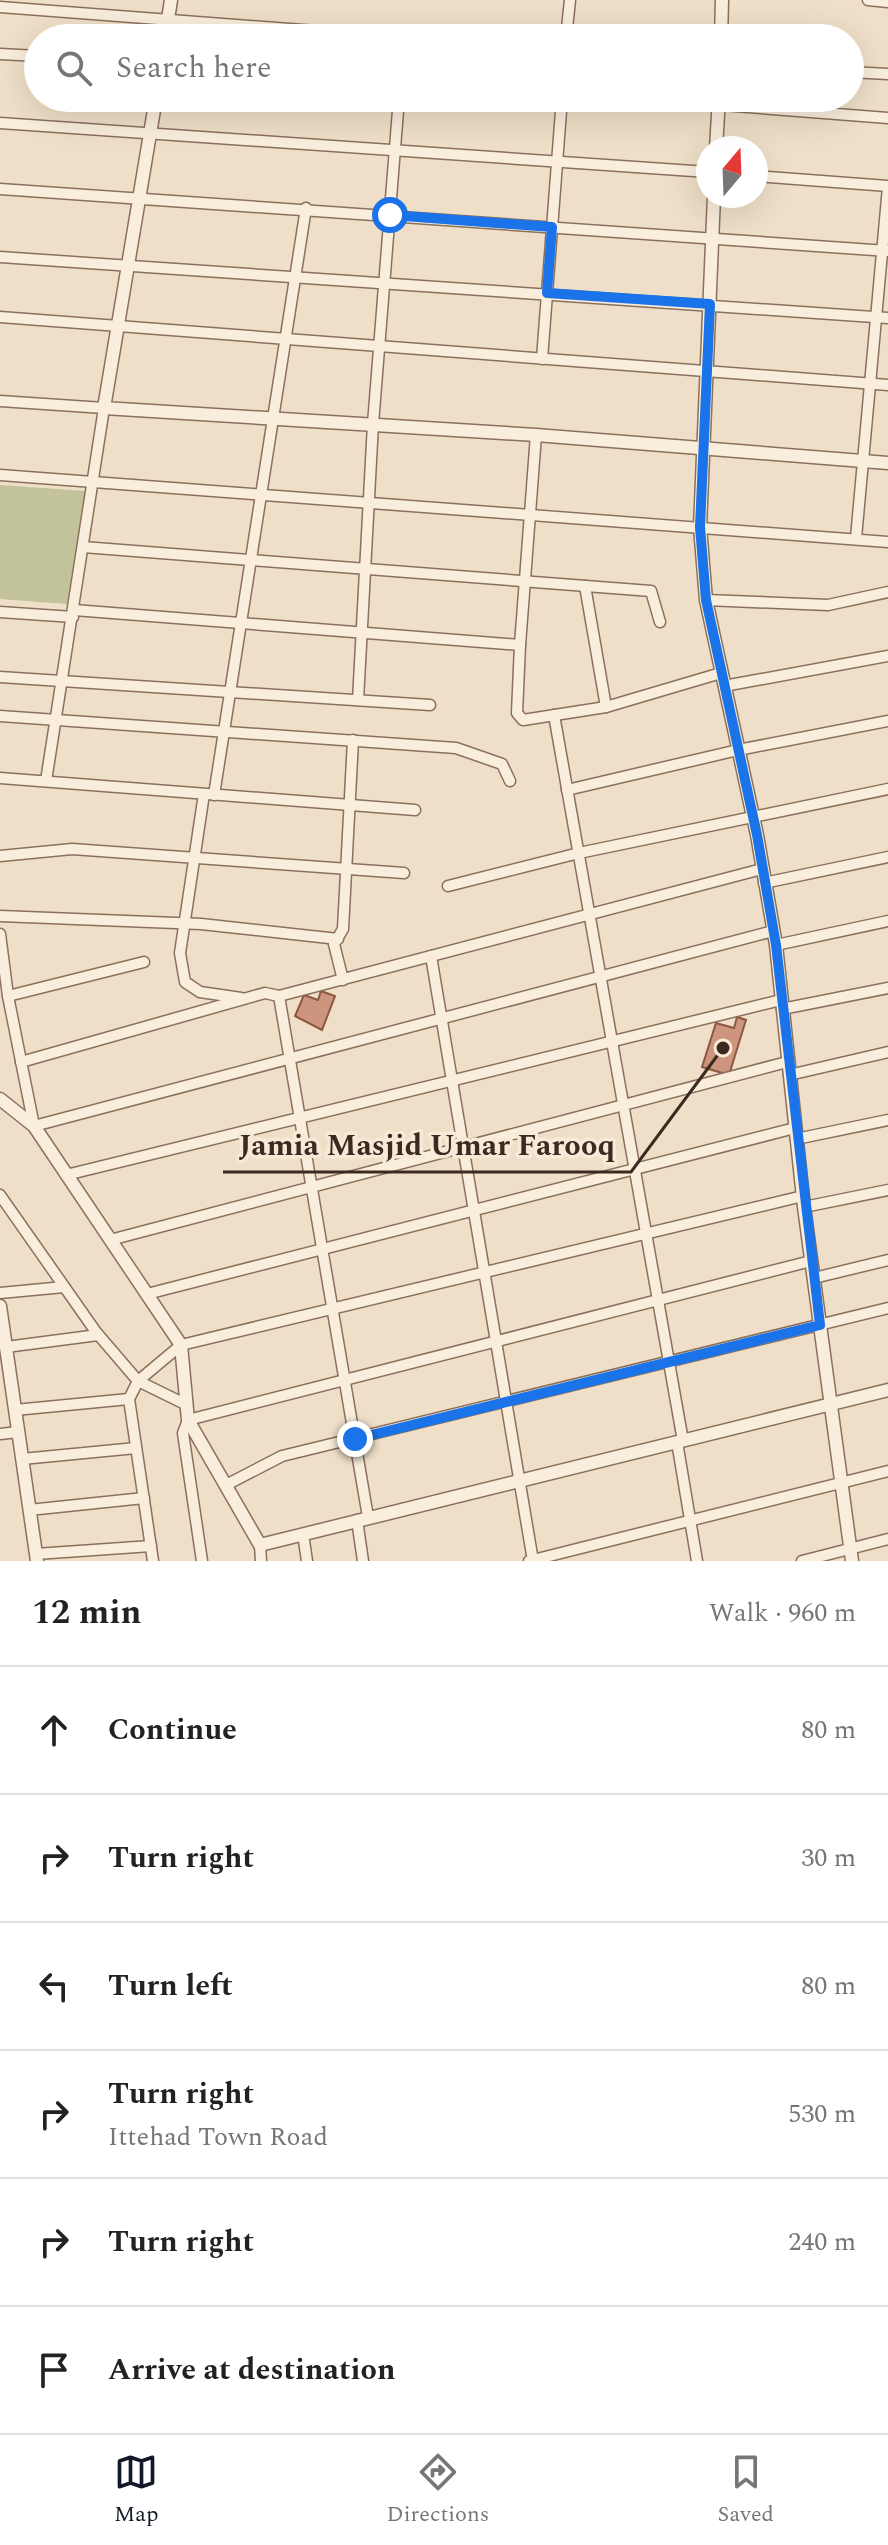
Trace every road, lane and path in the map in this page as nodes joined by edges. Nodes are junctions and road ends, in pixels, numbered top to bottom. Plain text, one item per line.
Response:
1 (1, 0) edge
2 (171, 0) edge
3 (570, 0) edge
4 (722, 0) edge
5 (868, 0) edge
6 (888, 2) edge
7 (0, 7) edge
8 (167, 19) junction
9 (166, 24) edge
10 (230, 24) edge
11 (567, 24) edge
12 (721, 24) edge
13 (0, 54) edge
14 (24, 55) edge
15 (864, 73) edge
16 (888, 74) edge
17 (154, 112) edge
18 (398, 112) edge
19 (561, 112) edge
20 (718, 112) edge
21 (825, 112) edge
22 (888, 118) edge
23 (0, 123) edge
24 (151, 131) junction
25 (717, 136) edge
26 (395, 149) junction
27 (557, 161) junction
28 (696, 171) edge
29 (768, 177) edge
30 (888, 186) edge
31 (0, 189) edge
32 (140, 196) junction
33 (306, 208) junction
34 (713, 208) edge
35 (390, 215) junction
36 (552, 227) junction
37 (712, 238) junction
38 (885, 251) edge
39 (0, 257) edge
40 (128, 265) junction
41 (295, 276) junction
42 (385, 282) junction
43 (547, 293) junction
44 (710, 304) junction
45 (0, 317) edge
46 (882, 318) edge
47 (117, 326) junction
48 (285, 339) junction
49 (379, 346) junction
50 (542, 359) junction
51 (707, 371) junction
52 (871, 384) junction
53 (888, 385) edge
54 (0, 401) edge
55 (104, 408) junction
56 (272, 418) junction
57 (373, 424) junction
58 (536, 435) junction
59 (705, 447) junction
60 (865, 461) junction
61 (888, 463) edge
62 (0, 475) edge
63 (92, 481) junction
64 (260, 494) junction
65 (369, 502) junction
66 (530, 514) junction
67 (700, 527) junction
68 (856, 538) junction
69 (888, 542) edge
70 (83, 547) junction
71 (250, 559) junction
72 (366, 568) junction
73 (525, 582) junction
74 (585, 586) junction
75 (888, 592) edge
76 (706, 600) junction
77 (0, 612) edge
78 (74, 614) junction
79 (660, 622) dead end
80 (240, 624) junction
81 (362, 633) junction
82 (520, 645) junction
83 (888, 656) edge
84 (0, 677) edge
85 (63, 679) junction
86 (722, 680) junction
87 (230, 691) junction
88 (358, 700) junction
89 (430, 705) dead end
90 (606, 707) junction
91 (554, 715) junction
92 (0, 716) edge
93 (56, 718) junction
94 (888, 721) edge
95 (224, 731) junction
96 (353, 740) junction
97 (738, 750) junction
98 (0, 778) edge
99 (46, 781) junction
100 (510, 781) dead end
101 (888, 789) edge
102 (567, 790) junction
103 (209, 794) junction
104 (349, 805) junction
105 (415, 810) dead end
106 (753, 815) junction
107 (579, 853) junction
108 (0, 856) edge
109 (194, 857) junction
110 (888, 857) edge
111 (346, 868) junction
112 (762, 869) junction
113 (404, 873) dead end
114 (764, 883) junction
115 (448, 886) dead end
116 (590, 914) junction
117 (0, 916) edge
118 (888, 921) edge
119 (187, 923) junction
120 (0, 934) edge
121 (775, 938) junction
122 (338, 939) junction
123 (431, 956) junction
124 (144, 962) dead end
125 (600, 976) junction
126 (343, 980) junction
127 (888, 988) edge
128 (8, 996) junction
129 (279, 996) junction
130 (248, 998) junction
131 (782, 1004) junction
132 (441, 1018) junction
133 (612, 1041) junction
134 (888, 1052) edge
135 (290, 1059) junction
136 (21, 1062) junction
137 (788, 1069) junction
138 (451, 1081) junction
139 (0, 1099) edge
140 (623, 1105) junction
141 (300, 1118) junction
142 (888, 1120) edge
143 (34, 1126) junction
144 (795, 1134) junction
145 (463, 1148) junction
146 (635, 1169) junction
147 (66, 1175) junction
148 (312, 1187) junction
149 (888, 1190) edge
150 (0, 1195) edge
151 (803, 1202) junction
152 (473, 1211) junction
153 (646, 1234) junction
154 (110, 1240) junction
155 (322, 1249) junction
156 (888, 1260) edge
157 (811, 1261) junction
158 (483, 1273) junction
159 (814, 1278) junction
160 (64, 1287) junction
161 (0, 1293) edge
162 (147, 1294) junction
163 (657, 1299) junction
164 (0, 1306) edge
165 (888, 1308) edge
166 (333, 1310) junction
167 (1, 1323) edge
168 (820, 1325) junction
169 (98, 1335) junction
170 (494, 1339) junction
171 (181, 1345) junction
172 (6, 1347) junction
173 (669, 1362) junction
174 (5, 1376) edge
175 (344, 1378) junction
176 (138, 1381) junction
177 (888, 1390) edge
178 (129, 1399) junction
179 (504, 1402) junction
180 (185, 1404) junction
181 (831, 1405) junction
182 (15, 1410) junction
183 (188, 1420) junction
184 (18, 1432) junction
185 (0, 1434) edge
186 (355, 1439) junction
187 (680, 1442) junction
188 (136, 1448) junction
189 (22, 1459) junction
190 (888, 1471) edge
191 (518, 1481) junction
192 (841, 1483) junction
193 (226, 1485) junction
194 (144, 1498) junction
195 (29, 1510) junction
196 (362, 1518) junction
197 (690, 1520) junction
198 (303, 1534) junction
199 (888, 1539) edge
200 (260, 1545) junction
201 (151, 1546) junction
202 (851, 1555) edge
203 (36, 1558) edge
204 (153, 1561) edge
205 (202, 1561) edge
206 (261, 1561) edge
207 (307, 1561) edge
208 (363, 1561) edge
209 (531, 1561) edge
210 (697, 1561) edge
211 (802, 1561) edge

1 - 7 street
2 - 8 street
3 - 11 street
4 - 12 street
5 - 6 street
7 - 8 street
8 - 9 street
8 - 10 street
13 - 14 street
15 - 16 street
17 - 24 street
18 - 26 street
19 - 27 street
20 - 25 street
21 - 22 street
23 - 24 street
24 - 26 street
24 - 32 street
26 - 27 street
26 - 35 street
27 - 28 street
27 - 36 street
29 - 30 street
30 - 38 street
31 - 32 street
32 - 33 street
32 - 40 street
33 - 35 street
33 - 41 street
34 - 37 street
35 - 36 street
35 - 42 street
36 - 37 street
36 - 43 street
37 - 38 street
37 - 44 street
38 - 46 street
39 - 40 street
40 - 41 street
40 - 47 street
41 - 42 street
41 - 48 street
42 - 43 street
42 - 49 street
43 - 44 street
43 - 50 street
44 - 46 street
44 - 51 street
45 - 47 street
46 - 52 street
47 - 48 street
47 - 55 street
48 - 49 street
48 - 56 street
49 - 50 street
49 - 57 street
50 - 51 street
51 - 52 street
51 - 59 street
52 - 53 street
52 - 60 street
54 - 55 street
55 - 56 street
55 - 63 street
56 - 57 street
56 - 64 street
57 - 58 street
57 - 65 street
58 - 59 street
58 - 66 street
59 - 60 street
59 - 67 street
60 - 61 street
60 - 68 street
62 - 63 street
63 - 64 street
63 - 70 street
64 - 65 street
64 - 71 street
65 - 66 street
65 - 72 street
66 - 67 street
66 - 73 street
67 - 68 street
67 - 76 street
68 - 69 street
70 - 71 street
70 - 78 street
71 - 72 street
71 - 80 street
72 - 73 street
72 - 81 street
73 - 74 street
73 - 82 street
74 - 79 street
74 - 90 street
75 - 76 street
76 - 86 street
77 - 78 street
78 - 80 street
78 - 85 street
80 - 81 street
80 - 87 street
81 - 82 street
81 - 88 street
82 - 91 street
83 - 86 street
84 - 85 street
85 - 87 street
85 - 93 street
86 - 90 street
86 - 97 street
87 - 88 street
87 - 95 street
88 - 89 street
90 - 91 street
91 - 102 street
92 - 93 street
93 - 95 street
93 - 99 street
94 - 97 street
95 - 96 street
95 - 103 street
96 - 100 street
96 - 104 street
97 - 102 street
97 - 106 street
98 - 99 street
99 - 103 street
101 - 106 street
102 - 107 street
103 - 104 street
103 - 109 street
104 - 105 street
104 - 111 street
106 - 107 street
106 - 112 street
107 - 115 street
107 - 116 street
108 - 109 street
109 - 111 street
109 - 119 street
110 - 114 street
111 - 113 street
111 - 122 street
112 - 114 street
112 - 116 street
114 - 121 street
116 - 123 street
116 - 125 street
117 - 119 street
118 - 121 street
119 - 122 street
119 - 130 street
120 - 128 street
121 - 125 street
121 - 131 street
122 - 126 street
123 - 126 street
123 - 132 street
124 - 128 street
125 - 132 street
125 - 133 street
126 - 129 street
127 - 131 street
128 - 136 street
129 - 130 street
129 - 135 street
130 - 136 street
131 - 133 street
131 - 137 street
132 - 135 street
132 - 138 street
133 - 138 street
133 - 140 street
134 - 137 street
135 - 141 street
135 - 143 street
136 - 143 street
137 - 140 street
137 - 144 street
138 - 141 street
138 - 145 street
139 - 143 street
140 - 145 street
140 - 146 street
141 - 147 street
141 - 148 street
142 - 144 street
143 - 147 street
144 - 146 street
144 - 151 street
145 - 148 street
145 - 152 street
146 - 152 street
146 - 153 street
147 - 154 street
148 - 154 street
148 - 155 street
149 - 151 street
150 - 160 street
151 - 153 street
151 - 157 street
152 - 155 street
152 - 158 street
153 - 158 street
153 - 163 street
154 - 162 street
155 - 162 street
155 - 166 street
156 - 159 street
157 - 159 street
157 - 163 street
158 - 166 street
158 - 170 street
159 - 168 street
160 - 161 street
160 - 169 street
162 - 171 street
163 - 170 street
163 - 173 street
164 - 167 street
165 - 168 street
166 - 171 street
166 - 175 street
167 - 172 street
168 - 173 street
168 - 181 street
169 - 172 street
169 - 176 street
170 - 175 street
170 - 179 street
171 - 176 street
171 - 180 street
172 - 174 street
173 - 179 street
173 - 187 street
174 - 182 street
175 - 183 street
175 - 186 street
176 - 178 street
176 - 180 street
177 - 181 street
178 - 182 street
178 - 188 street
179 - 186 street
179 - 191 street
180 - 183 street
181 - 187 street
181 - 192 street
182 - 184 street
183 - 193 street
183 - 205 street
184 - 185 street
184 - 189 street
186 - 193 street
186 - 196 street
187 - 191 street
187 - 197 street
188 - 189 street
188 - 194 street
189 - 195 street
190 - 192 street
191 - 196 street
191 - 209 street
192 - 197 street
192 - 202 street
193 - 200 street
194 - 195 street
194 - 201 street
195 - 203 street
196 - 198 street
196 - 208 street
197 - 209 street
197 - 210 street
198 - 200 street
198 - 207 street
199 - 202 street
200 - 206 street
201 - 203 street
201 - 204 street
202 - 211 street

